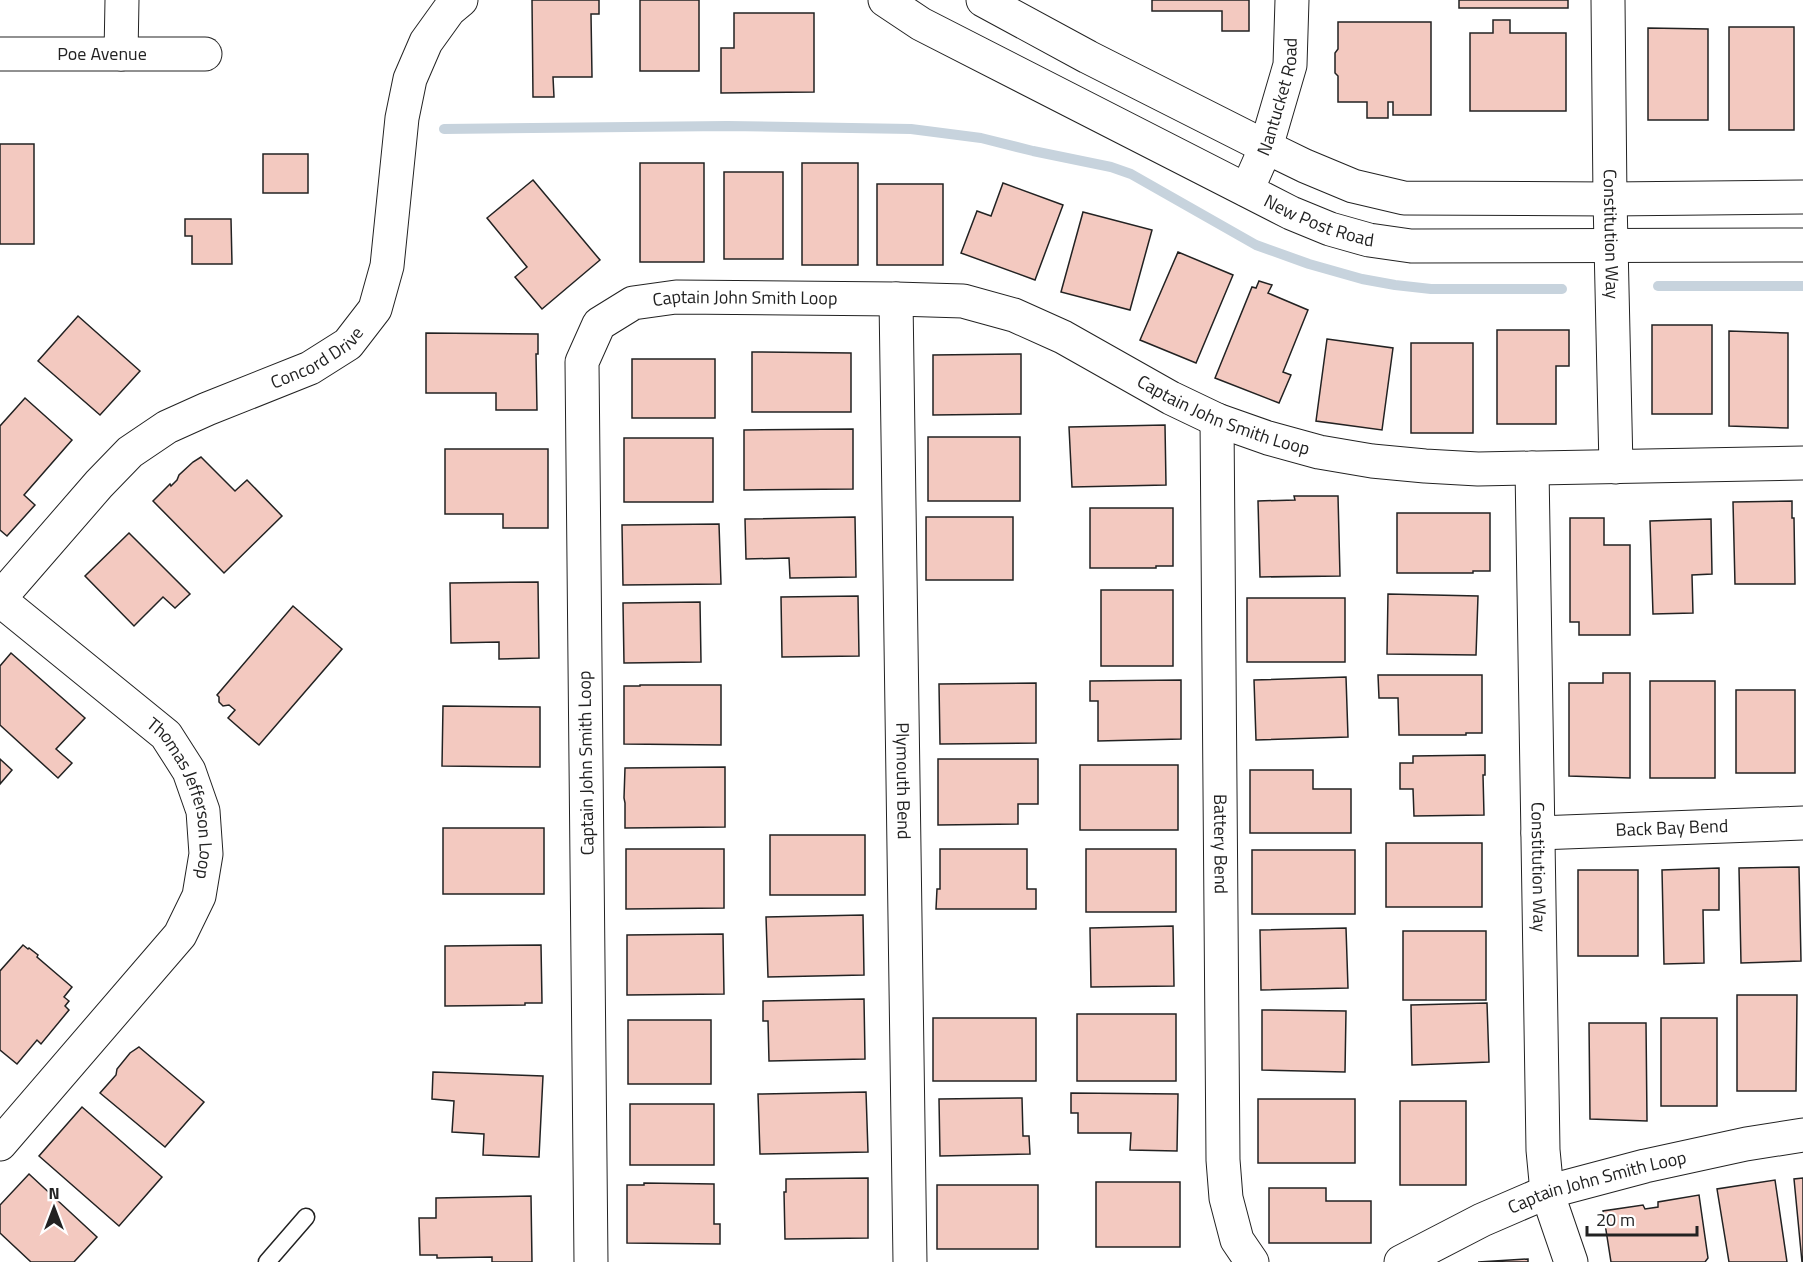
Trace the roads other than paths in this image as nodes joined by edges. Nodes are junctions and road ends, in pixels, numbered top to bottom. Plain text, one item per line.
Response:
1 (122, 0) edge
2 (461, 0) edge
3 (885, 0) edge
4 (983, 0) edge
5 (1292, 0) edge
6 (1608, 0) edge
7 (0, 54) edge
8 (121, 54) junction
9 (205, 54) dead end
10 (1266, 147) junction
11 (1247, 190) junction
12 (1803, 196) edge
13 (1610, 199) junction
14 (1611, 245) junction
15 (1803, 245) edge
16 (896, 299) junction
17 (1217, 420) junction
18 (1803, 463) edge
19 (1616, 467) junction
20 (1532, 468) junction
21 (0, 599) edge
22 (1803, 823) edge
23 (1538, 833) junction
24 (1803, 1135) edge
25 (0, 1144) edge
26 (1546, 1192) junction
27 (306, 1217) dead end
28 (267, 1262) edge
29 (591, 1262) edge
30 (910, 1262) edge
31 (1252, 1262) edge
32 (1401, 1262) edge
33 (1571, 1262) edge

1 - 8 street
2 - 21 street, Concord Drive
3 - 11 street, New Post Road
4 - 10 street
5 - 10 street, Nantucket Road
6 - 13 street, Constitution Way
7 - 8 street, Poe Avenue
8 - 9 street, Poe Avenue
10 - 11 street, Nantucket Road
10 - 13 street
11 - 14 street, New Post Road
12 - 13 street
13 - 14 street, Constitution Way
14 - 15 street, New Post Road
14 - 19 street, Constitution Way
16 - 17 street, Captain John Smith Loop
16 - 29 street, Captain John Smith Loop
16 - 30 street, Plymouth Bend
17 - 20 street, Captain John Smith Loop
17 - 31 street, Battery Bend
18 - 19 street, Captain John Smith Loop
19 - 20 street, Captain John Smith Loop
20 - 23 street, Constitution Way
21 - 25 street, Thomas Jefferson Loop
22 - 23 street, Back Bay Bend
23 - 26 street, Constitution Way
24 - 26 street, Captain John Smith Loop
26 - 32 street, Captain John Smith Loop
26 - 33 street, Constitution Way
27 - 28 lane

